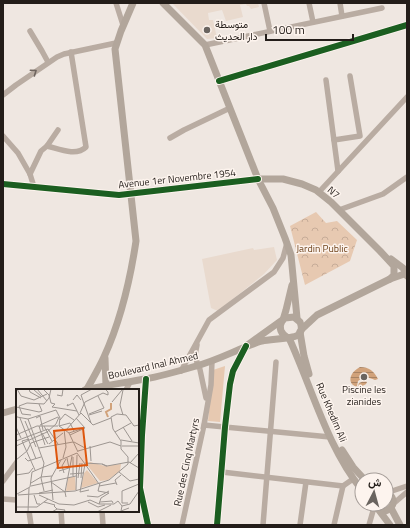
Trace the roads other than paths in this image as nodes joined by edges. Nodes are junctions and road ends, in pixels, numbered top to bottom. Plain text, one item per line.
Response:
1 (116, 3) edge
2 (133, 3) edge
3 (264, 3) edge
4 (309, 3) edge
5 (340, 3) edge
6 (166, 4) edge
7 (382, 8) dead end
8 (342, 16) junction
9 (313, 22) junction
10 (123, 25) junction
11 (407, 25) edge
12 (30, 31) dead end
13 (270, 31) junction
14 (116, 43) junction
15 (205, 45) junction
16 (71, 52) junction
17 (48, 62) junction
18 (350, 76) dead end
19 (326, 80) dead end
20 (219, 81) junction
21 (3, 95) edge
22 (407, 97) edge
23 (230, 108) junction
24 (58, 130) dead end
25 (3, 136) edge
26 (360, 136) junction
27 (170, 138) dead end
28 (334, 140) junction
29 (366, 142) junction
30 (47, 146) junction
31 (338, 171) junction
32 (30, 174) junction
33 (407, 177) edge
34 (258, 179) junction
35 (3, 184) edge
36 (34, 188) junction
37 (319, 192) junction
38 (131, 194) junction
39 (339, 210) junction
40 (287, 244) junction
41 (380, 251) junction
42 (407, 265) edge
43 (407, 275) edge
44 (293, 278) junction
45 (390, 279) junction
46 (363, 293) junction
47 (317, 315) junction
48 (298, 318) junction
49 (282, 320) junction
50 (301, 331) junction
51 (199, 337) junction
52 (289, 338) junction
53 (246, 346) junction
54 (105, 356) junction
55 (212, 361) junction
56 (276, 362) dead end
57 (199, 366) junction
58 (181, 371) junction
59 (146, 379) junction
60 (130, 382) junction
61 (106, 386) junction
62 (87, 389) edge
63 (91, 389) edge
64 (126, 389) edge
65 (207, 402) junction
66 (16, 409) edge
67 (3, 413) edge
68 (204, 425) junction
69 (225, 427) junction
70 (270, 430) junction
71 (140, 435) edge
72 (330, 437) junction
73 (16, 463) edge
74 (222, 472) junction
75 (357, 472) edge
76 (267, 478) junction
77 (353, 479) joint
78 (3, 482) edge
79 (306, 482) junction
80 (343, 486) junction
81 (407, 486) edge
82 (139, 488) edge
83 (394, 490) edge
84 (407, 492) edge
85 (3, 499) edge
86 (16, 500) edge
87 (394, 504) edge
88 (30, 512) edge
89 (61, 512) edge
90 (102, 512) edge
91 (372, 512) edge
92 (380, 512) edge
93 (393, 512) edge
94 (31, 525) edge
95 (62, 525) edge
96 (103, 525) edge
97 (148, 525) edge
98 (182, 525) edge
99 (217, 525) edge
100 (263, 525) edge
101 (300, 525) edge
102 (334, 525) edge
103 (369, 525) edge
104 (390, 525) edge
105 (400, 525) edge

1 - 10 street
2 - 10 main road
3 - 13 street
4 - 9 street
5 - 8 street
6 - 15 main road
7 - 8 street
8 - 9 street
9 - 13 street
10 - 14 main road
11 - 20 street
12 - 17 street
13 - 15 street
14 - 16 street
14 - 38 main road
15 - 20 main road
16 - 17 street
16 - 30 street
21 -> 17 street
18 - 26 street
19 - 28 street
20 - 23 main road
22 - 29 street
23 - 27 street
23 - 34 main road
24 - 30 street
25 - 32 street
26 - 28 street
26 - 29 street
28 - 31 street
29 - 31 street
30 - 32 street
31 - 37 street
32 - 36 street
33 - 39 street
34 - 37 main road, N7
34 - 38 street, Avenue 1er Novembre 1954
34 - 40 main road
35 - 36 street, Avenue 1er Novembre 1954
36 - 38 street, Avenue 1er Novembre 1954
37 - 39 main road, N7
38 - 54 main road
39 - 41 main road, N7
40 - 44 main road
40 - 51 street
41 - 42 main road
41 - 43 main road
41 - 45 main road
43 - 45 main road
43 - 46 main road
44 - 48 main road
44 - 49 main road
45 - 46 main road
46 - 47 main road
47 - 48 main road
47 - 50 main road
48 - 49 main road
48 - 50 main road
49 - 52 main road
49 - 53 main road
50 - 52 main road
50 - 75 main road, Rue Khedim Ali
51 - 57 street
51 - 58 street
52 - 53 main road
52 - 72 main road, Rue Khedim Ali
53 - 55 main road, Boulevard Inal Ahmed
53 - 69 street
54 - 61 main road
54 - 62 main road
55 - 57 main road, Boulevard Inal Ahmed
55 - 65 street
56 - 70 street
57 - 58 main road, Boulevard Inal Ahmed
57 - 65 street
58 - 59 main road, Boulevard Inal Ahmed
59 - 60 main road, Boulevard Inal Ahmed
59 - 71 street
60 - 61 main road, Boulevard Inal Ahmed
60 - 64 street
61 - 63 main road, Boulevard Inal Ahmed
65 - 68 street, Rue des Cinq Martyrs
66 - 67 main road
68 - 69 street
68 - 98 street, Rue des Cinq Martyrs
69 - 70 street
69 - 74 street
70 - 72 street
70 - 76 street
71 - 82 street
72 - 77 main road, Rue Khedim Ali
73 - 78 street
74 - 76 street
74 - 99 street
76 - 79 street
76 - 100 street
77 - 80 street
79 - 80 street
79 - 101 street
80 - 102 street
81 - 83 street
82 - 97 street
84 - 87 street
85 - 86 street
88 - 94 street
89 - 95 street
90 - 96 street
91 - 103 street
92 - 104 main road
93 - 105 main road

